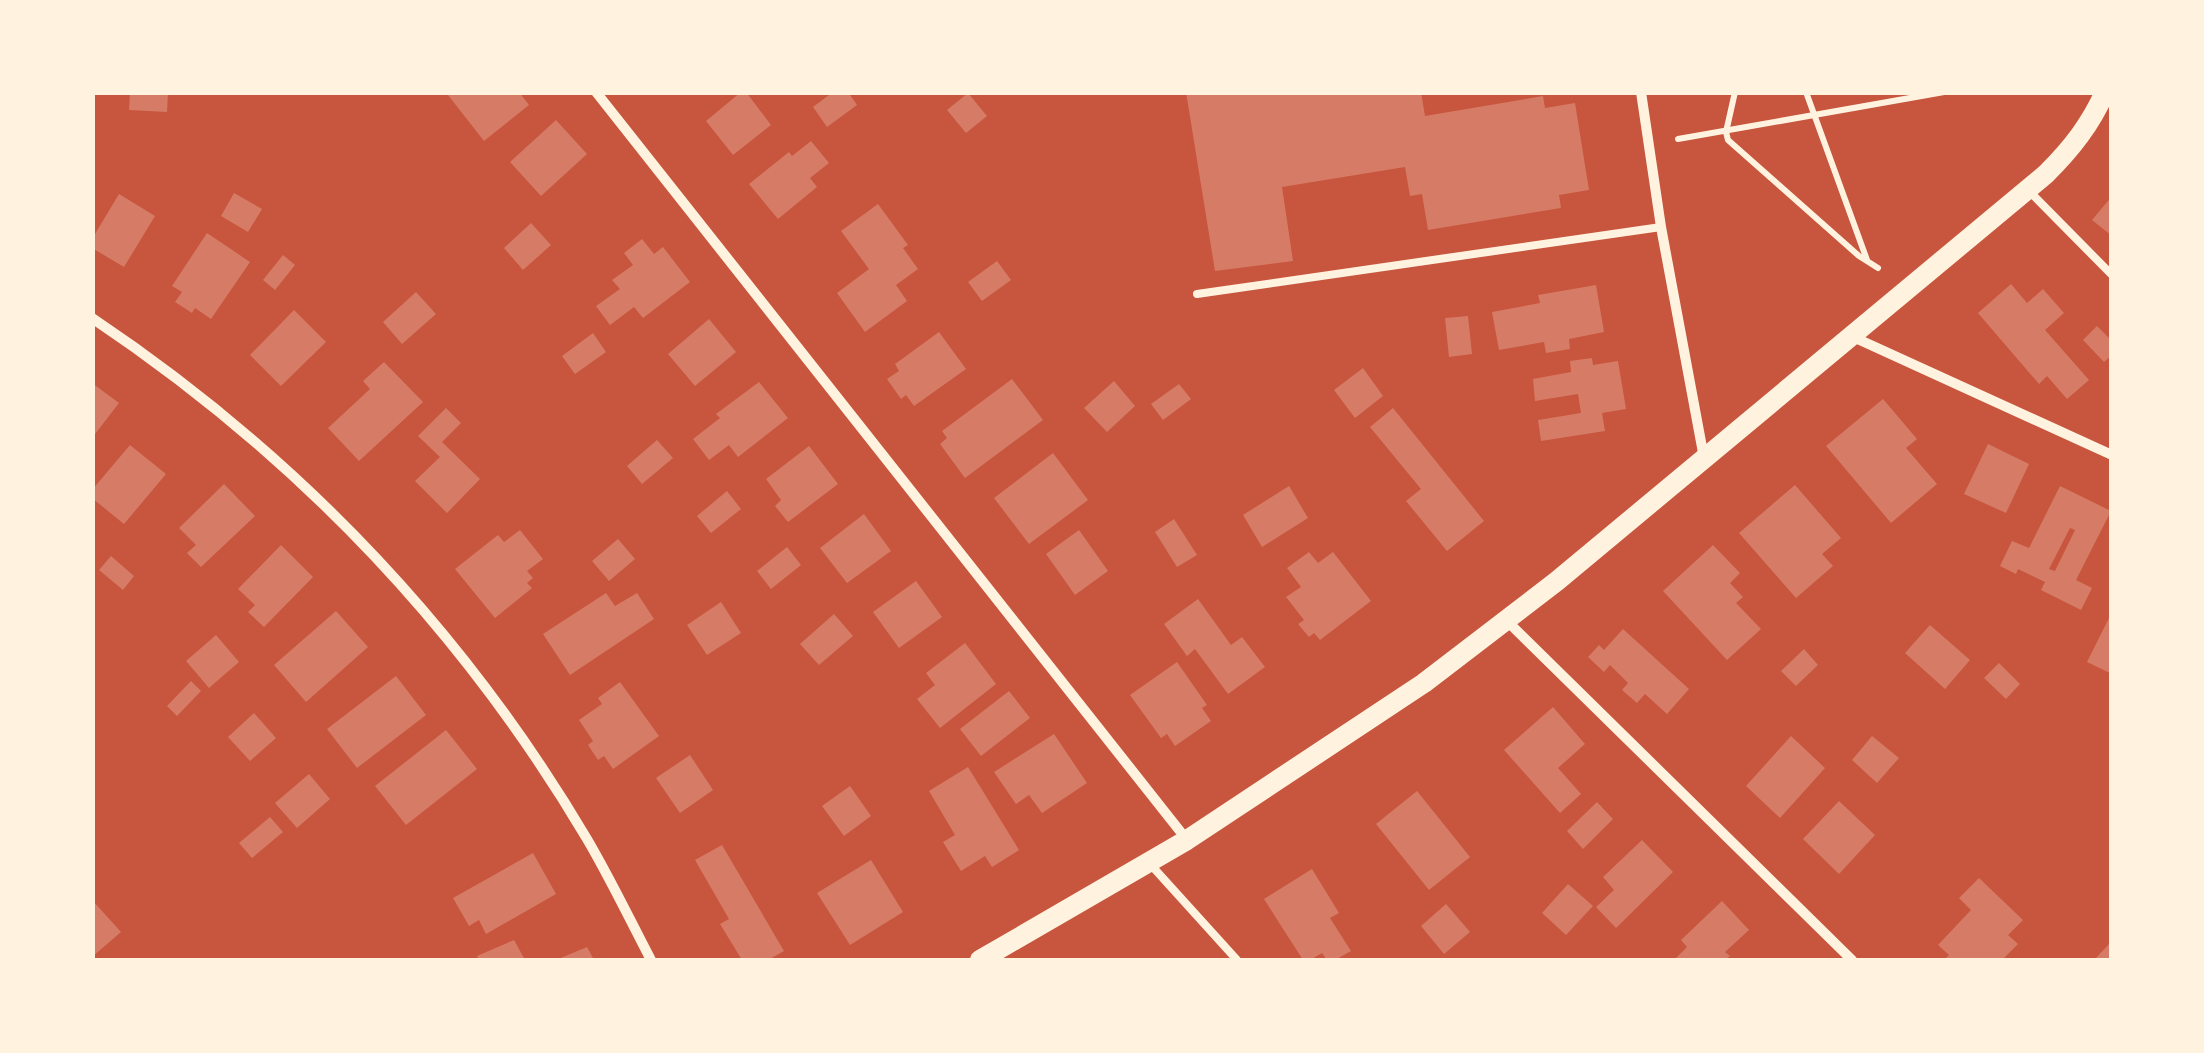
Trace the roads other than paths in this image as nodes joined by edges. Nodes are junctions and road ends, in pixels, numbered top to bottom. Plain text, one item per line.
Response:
1 (596, 92) edge
2 (1641, 92) edge
3 (2105, 92) edge
4 (2028, 189) junction
5 (1661, 227) junction
6 (2112, 275) edge
7 (1197, 294) dead end
8 (92, 318) edge
9 (1851, 336) junction
10 (2112, 455) edge
11 (1704, 458) junction
12 (1506, 620) junction
13 (1187, 840) junction
14 (1148, 862) junction
15 (651, 960) edge
16 (980, 960) edge
17 (1237, 960) edge
18 (1852, 960) edge

1 - 13 street
2 - 5 street
3 - 4 main road
4 - 6 lane
4 - 9 main road
5 - 7 lane
5 - 11 street
8 - 15 street
9 - 10 street
9 - 11 main road
11 - 12 main road
12 - 13 main road
12 - 18 street
13 - 14 main road
14 - 16 main road
14 - 17 lane

